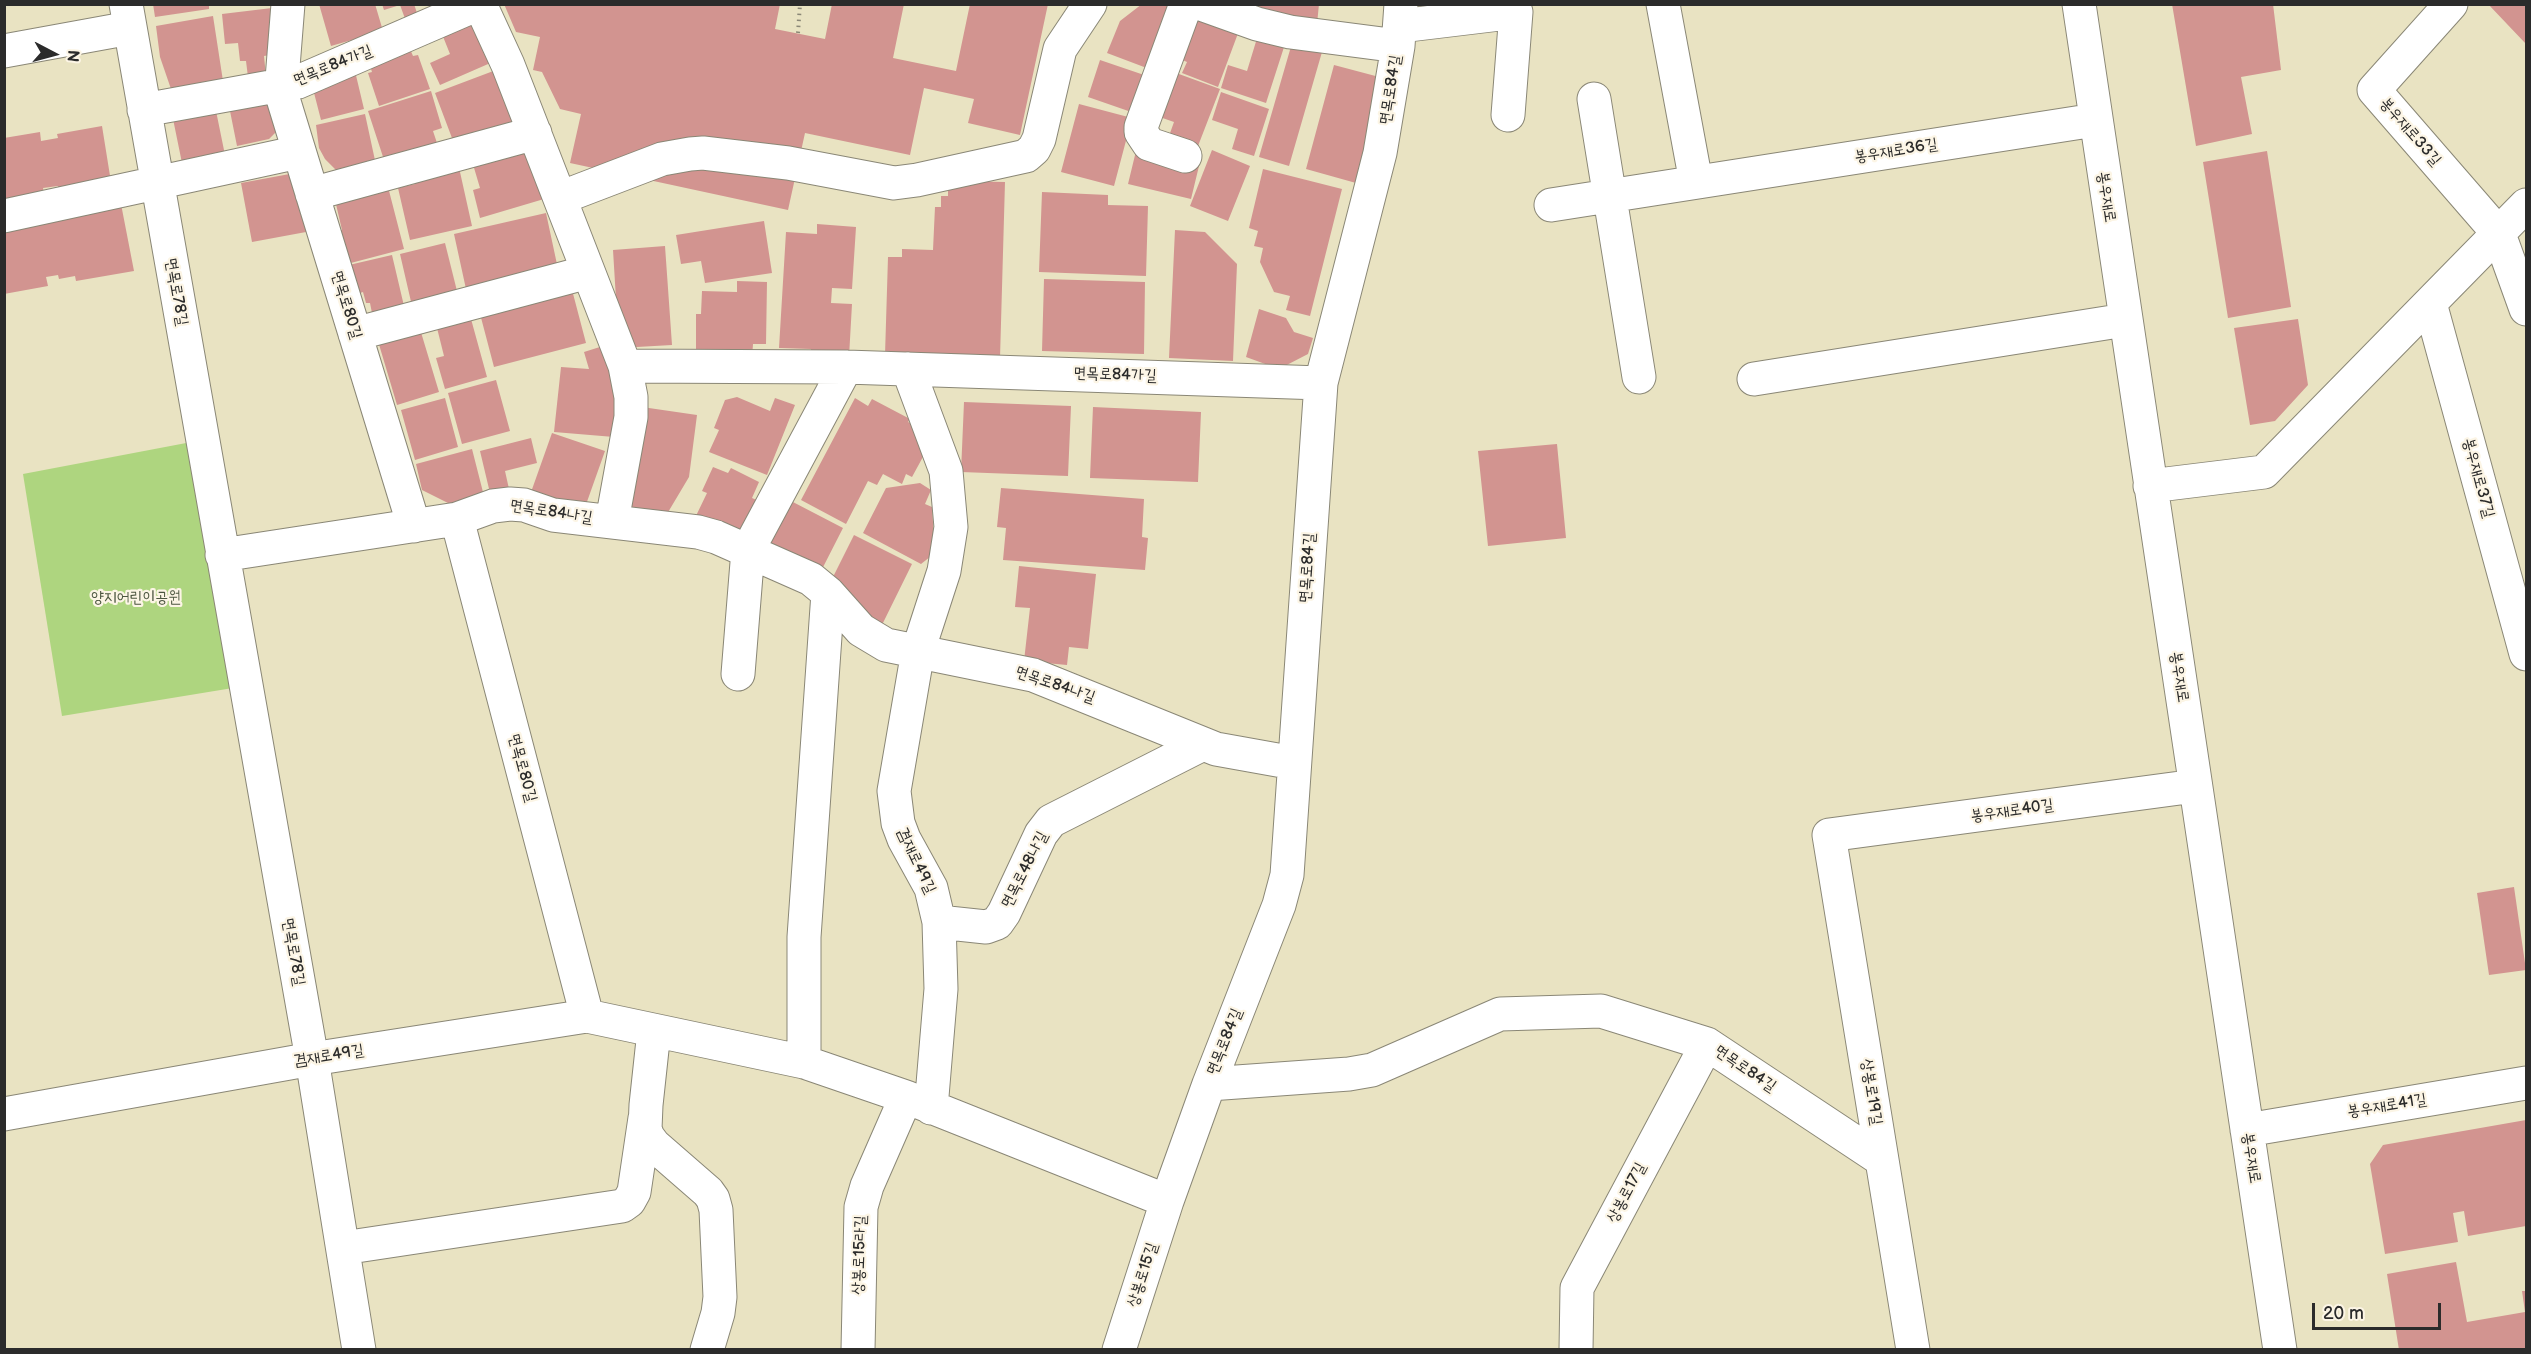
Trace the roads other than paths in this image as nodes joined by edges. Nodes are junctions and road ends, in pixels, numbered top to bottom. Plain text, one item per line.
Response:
1 (288, 4) edge
2 (479, 4) edge
3 (1090, 4) edge
4 (1185, 4) edge
5 (1201, 4) edge
6 (1663, 4) edge
7 (2079, 4) edge
8 (2451, 4) edge
9 (1526, 8) edge
10 (128, 16) edge
11 (1400, 25) edge
12 (4, 51) edge
13 (280, 86) junction
14 (1594, 99) dead end
15 (144, 110) junction
16 (1508, 115) dead end
17 (2095, 120) junction
18 (535, 133) junction
19 (299, 152) junction
20 (1185, 156) dead end
21 (1696, 182) junction
22 (157, 183) junction
23 (312, 194) junction
24 (1609, 196) junction
25 (560, 198) junction
26 (1551, 205) dead end
27 (2526, 206) edge
28 (4, 216) edge
29 (2499, 234) junction
30 (588, 273) junction
31 (2430, 303) junction
32 (2526, 309) edge
33 (2125, 320) junction
34 (355, 334) junction
35 (625, 366) junction
36 (846, 367) junction
37 (908, 369) junction
38 (1639, 377) dead end
39 (1754, 379) dead end
40 (1321, 383) junction
41 (2150, 486) junction
42 (457, 519) junction
43 (612, 521) junction
44 (414, 526) junction
45 (748, 550) junction
46 (222, 555) junction
47 (828, 593) junction
48 (918, 651) junction
49 (2526, 654) edge
50 (738, 674) dead end
51 (1203, 744) junction
52 (1294, 763) junction
53 (2195, 786) junction
54 (1829, 835) joint
55 (939, 922) junction
56 (587, 1017) junction
57 (654, 1031) junction
58 (1707, 1044) junction
59 (312, 1059) junction
60 (804, 1062) junction
61 (2526, 1083) edge
62 (1209, 1084) junction
63 (918, 1103) junction
64 (4, 1114) edge
65 (645, 1118) junction
66 (2247, 1130) junction
67 (1882, 1160) junction
68 (1167, 1201) junction
69 (343, 1248) junction
70 (359, 1350) edge
71 (707, 1350) edge
72 (858, 1350) edge
73 (1119, 1350) edge
74 (1576, 1350) edge
75 (1913, 1350) edge
76 (2280, 1350) edge

1 - 13 street, 면목로80길
2 - 13 street, 면목로84가길
2 - 18 street, 면목로84가길
3 - 25 street
4 - 20 street
5 - 11 street, 면목로84길
6 - 21 street
7 - 17 street, 봉우재로
8 - 29 street, 봉우재로33길
9 - 11 street, 면목로84길
9 - 16 street, 면목로84길
10 - 12 street, 면목로78길
10 - 15 street, 면목로78길
11 - 40 street, 면목로84길
13 - 15 street, 면목로84가길
13 - 19 street, 면목로80길
14 - 24 street
15 - 22 street, 면목로78길
17 - 21 street, 봉우재로36길
17 - 33 street, 봉우재로
18 - 23 street
18 - 25 street, 면목로84가길
19 - 22 street
19 - 23 street, 면목로80길
21 - 24 street, 봉우재로36길
22 - 28 street
22 - 46 street, 면목로78길
23 - 34 street, 면목로80길
24 - 26 street, 봉우재로36길
24 - 38 street
25 - 30 street, 면목로84가길
27 - 29 street
29 - 31 street
29 - 32 street
30 - 34 street
30 - 35 street, 면목로84가길
31 - 41 street
31 - 49 street, 봉우재로37길
33 - 39 street
33 - 41 street, 봉우재로
34 - 44 street, 면목로80길
35 - 36 street, 면목로84가길
35 - 43 street, 면목로84나길
36 - 37 street, 면목로84가길
36 - 45 street
37 - 40 street, 면목로84가길
37 - 48 street
40 - 52 street, 면목로84길
41 - 53 street, 봉우재로
42 - 43 street, 면목로84나길
42 - 44 street
42 - 56 street, 면목로80길
43 - 45 street, 면목로84나길
44 - 46 street
45 - 47 street, 면목로84나길
45 - 50 street
46 - 59 street, 면목로78길
47 - 48 street, 면목로84나길
47 - 60 street
48 - 51 street, 면목로84나길
48 - 55 street, 겸재로49길
51 - 52 street, 면목로84나길
51 - 55 street, 면목로48나길
52 - 62 street, 면목로84길
53 - 54 street, 봉우재로40길
53 - 66 street, 봉우재로
54 - 67 street, 상봉로19길
55 - 63 street, 겸재로49길
56 - 57 street, 겸재로49길
56 - 59 street, 겸재로49길
57 - 60 street, 겸재로49길
57 - 65 street
58 - 62 street, 면목로84길
58 - 67 street, 면목로84길
58 - 74 street, 상봉로17길
59 - 64 street, 겸재로49길
59 - 69 street, 면목로78길
60 - 63 street, 겸재로49길
61 - 66 street, 봉우재로41길
62 - 68 street, 면목로84길
63 - 68 street, 겸재로49길
63 - 72 street, 상봉로15라길
65 - 69 street
65 - 71 street
66 - 76 street, 봉우재로
67 - 75 street, 상봉로19길
68 - 73 street, 상봉로15길
69 - 70 street, 면목로78길

